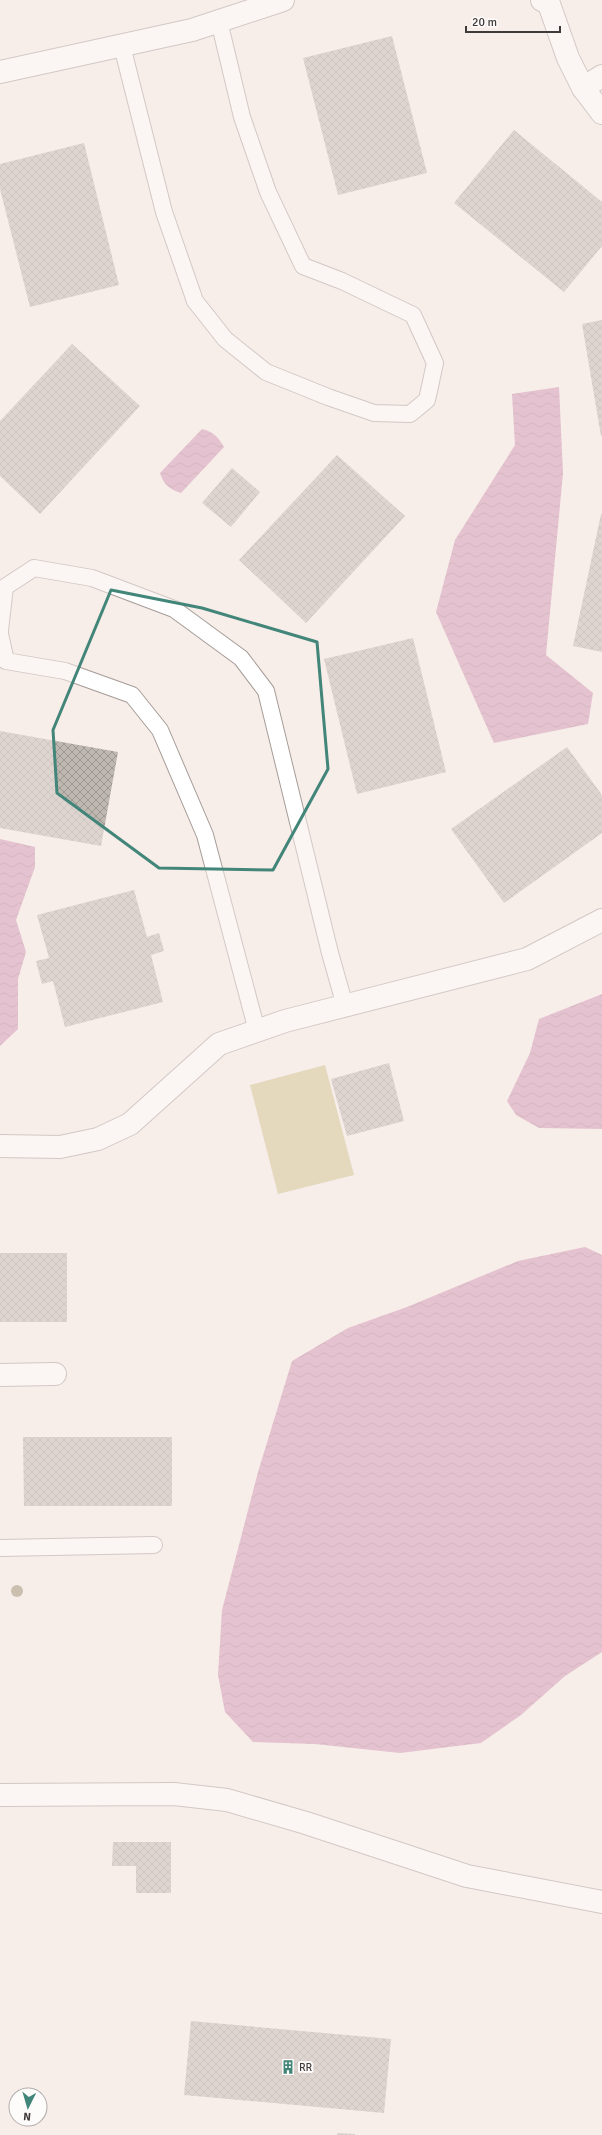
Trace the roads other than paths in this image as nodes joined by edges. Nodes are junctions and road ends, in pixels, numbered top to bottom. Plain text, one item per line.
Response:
1 (283, 0) edge
2 (542, 0) edge
3 (219, 21) junction
4 (122, 46) junction
5 (0, 72) edge
6 (602, 76) edge
7 (583, 88) junction
8 (602, 113) edge
9 (0, 630) edge
10 (0, 634) edge
11 (602, 920) edge
12 (345, 1006) junction
13 (258, 1031) junction
14 (0, 1146) edge
15 (0, 1374) edge
16 (55, 1374) dead end
17 (154, 1545) dead end
18 (0, 1548) edge
19 (0, 1795) edge
20 (602, 1902) edge

1 - 3 street
2 - 7 street
3 - 4 street
3 - 4 lane
4 - 5 street
6 - 7 street
7 - 8 street
9 - 12 lane
10 - 13 lane
11 - 12 street
12 - 13 street
13 - 14 street
15 - 16 street
17 - 18 lane
19 - 20 street

